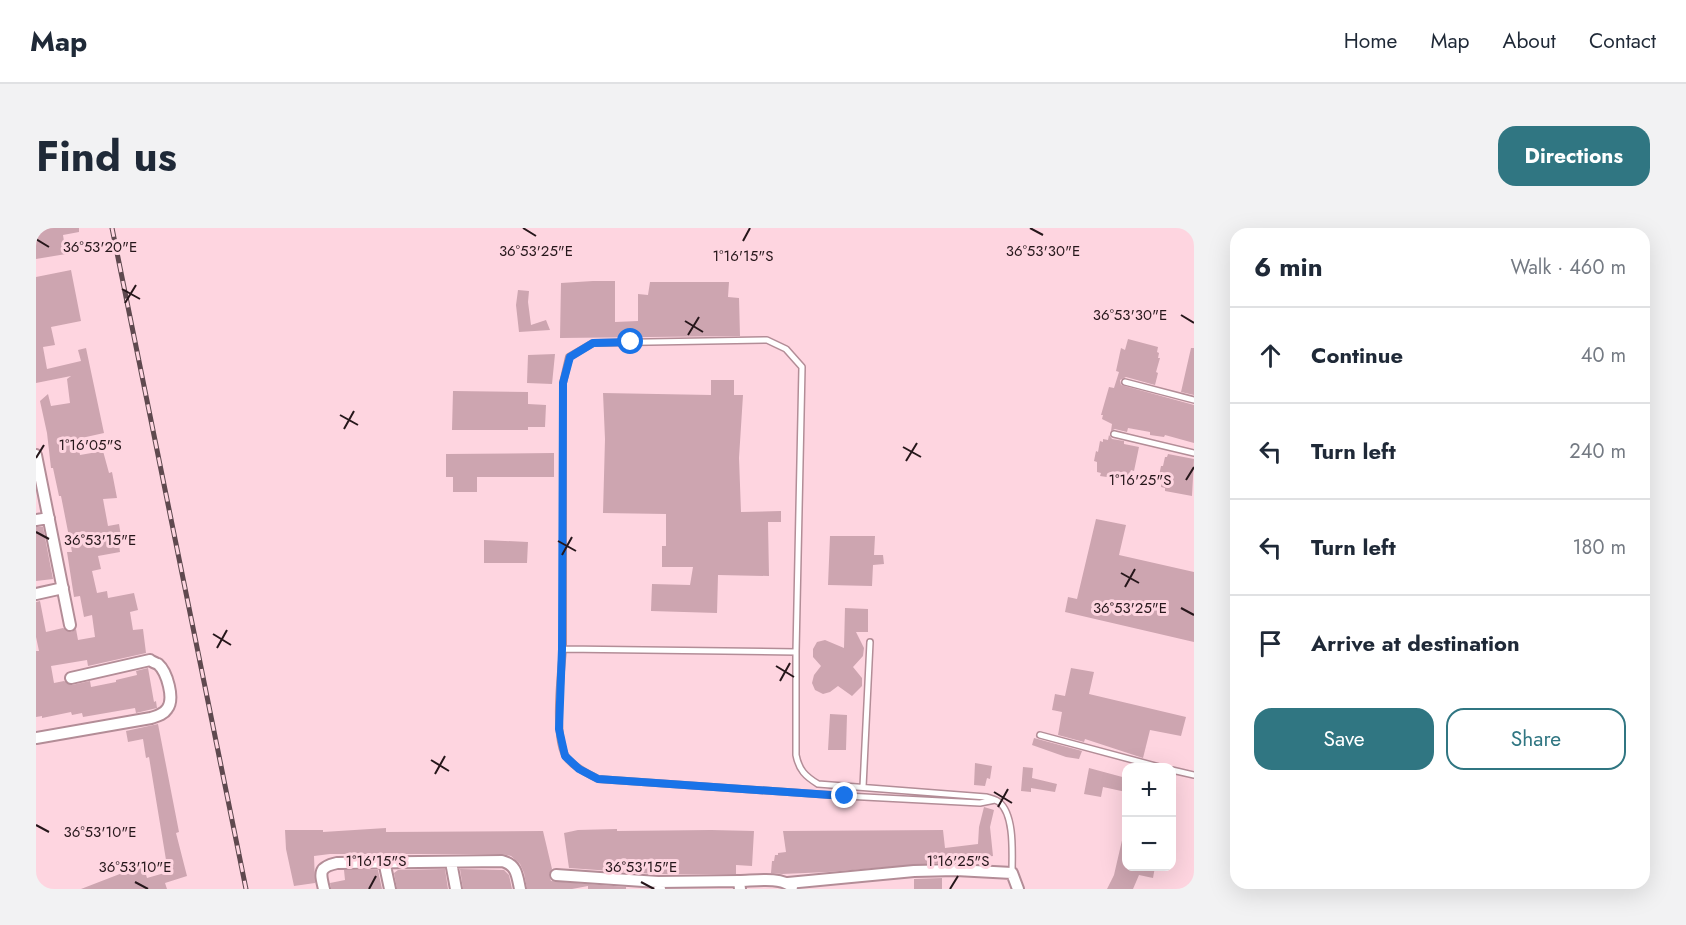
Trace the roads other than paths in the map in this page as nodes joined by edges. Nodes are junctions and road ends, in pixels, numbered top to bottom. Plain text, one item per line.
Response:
1 (1125, 382) dead end
2 (1194, 400) edge
3 (1114, 434) dead end
4 (1194, 453) edge
5 (36, 455) edge
6 (49, 518) junction
7 (36, 520) edge
8 (63, 588) junction
9 (36, 594) edge
10 (70, 625) dead end
11 (870, 642) dead end
12 (562, 649) junction
13 (796, 652) junction
14 (71, 678) dead end
15 (1040, 735) dead end
16 (36, 738) edge
17 (1144, 763) edge
18 (1176, 771) edge
19 (1194, 775) edge
20 (863, 787) junction
21 (995, 800) junction
22 (384, 861) junction
23 (451, 862) junction
24 (1012, 873) junction
25 (556, 875) dead end
26 (586, 884) edge
27 (740, 885) edge
28 (659, 886) edge
29 (791, 886) edge
30 (324, 889) edge
31 (390, 889) edge
32 (456, 889) edge
33 (520, 889) edge
34 (1018, 889) edge

1 - 2 lane
3 - 4 lane
5 - 6 street
6 - 7 street
6 - 8 street
8 - 9 street
8 - 10 street
11 - 20 lane
12 - 13 lane
12 - 13 lane
12 - 21 lane
13 - 20 lane
14 - 16 street
15 - 17 lane
18 - 19 lane
20 - 21 lane
21 - 24 lane
22 - 23 street
22 - 30 street
22 - 31 street
23 - 32 street
23 - 33 street
24 - 29 street
24 - 34 street
25 - 26 street
26 - 28 street
27 - 28 street
27 - 29 street

